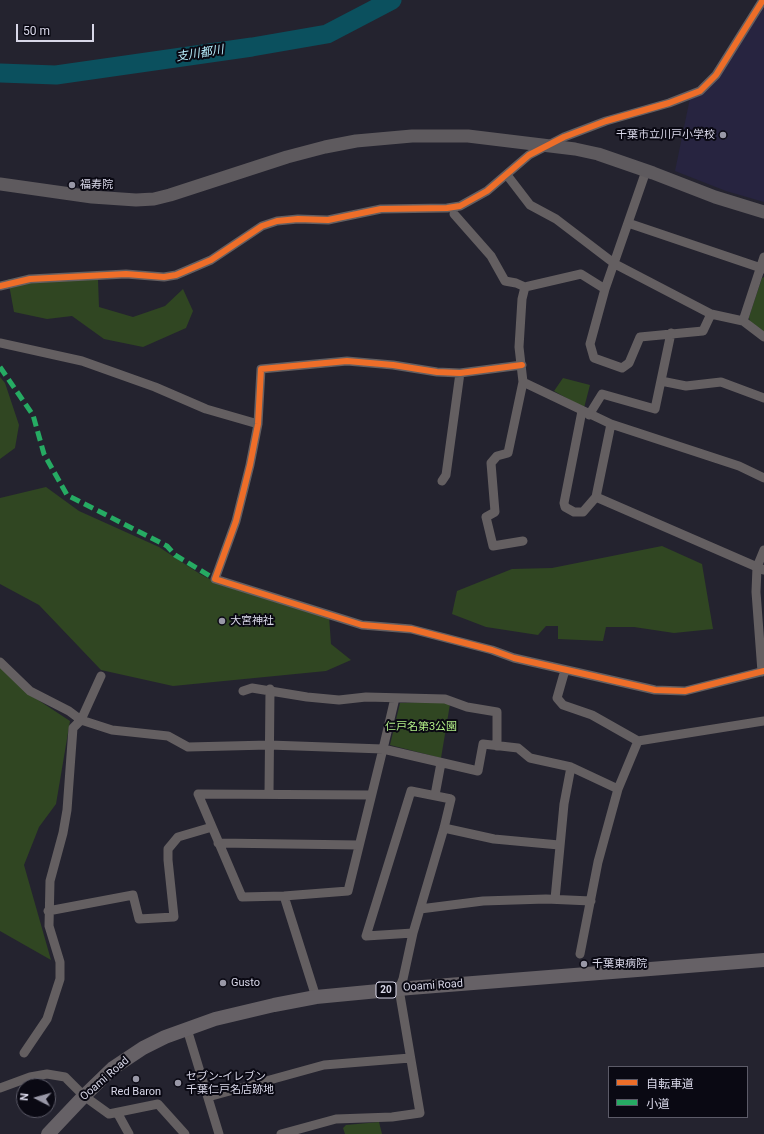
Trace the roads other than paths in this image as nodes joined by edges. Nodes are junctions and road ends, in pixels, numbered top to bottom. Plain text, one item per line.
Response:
1 (763, 0) edge
2 (545, 146) junction
3 (646, 171) junction
4 (507, 175) junction
5 (0, 184) edge
6 (764, 212) edge
7 (454, 214) dead end
8 (628, 223) junction
9 (764, 257) edge
10 (616, 264) junction
11 (762, 268) edge
12 (0, 286) edge
13 (525, 287) junction
14 (606, 290) junction
15 (711, 314) junction
16 (742, 321) junction
17 (671, 333) junction
18 (764, 337) edge
19 (0, 343) edge
20 (522, 365) junction
21 (460, 373) junction
22 (661, 381) junction
23 (523, 382) junction
24 (764, 398) edge
25 (585, 413) junction
26 (258, 424) junction
27 (611, 424) junction
28 (764, 478) edge
29 (442, 481) dead end
30 (596, 497) junction
31 (523, 541) dead end
32 (764, 550) edge
33 (760, 569) edge
34 (0, 662) edge
35 (565, 670) junction
36 (763, 671) edge
37 (101, 676) dead end
38 (270, 690) junction
39 (243, 691) dead end
40 (395, 698) junction
41 (81, 720) junction
42 (764, 721) edge
43 (638, 742) junction
44 (269, 745) junction
45 (497, 746) junction
46 (383, 749) junction
47 (441, 763) junction
48 (572, 767) junction
49 (618, 789) junction
50 (269, 794) junction
51 (371, 795) junction
52 (435, 795) junction
53 (212, 827) junction
54 (444, 828) junction
55 (218, 843) junction
56 (358, 845) junction
57 (560, 845) junction
58 (284, 896) junction
59 (555, 899) junction
60 (591, 901) junction
61 (420, 909) junction
62 (48, 910) junction
63 (413, 933) junction
64 (580, 954) dead end
65 (764, 960) edge
66 (399, 989) junction
67 (316, 997) junction
68 (187, 1029) junction
69 (24, 1053) dead end
70 (410, 1058) junction
71 (0, 1088) edge
72 (84, 1096) junction
73 (208, 1097) junction
74 (118, 1114) junction
75 (48, 1134) edge
76 (129, 1134) edge
77 (185, 1134) edge
78 (219, 1134) edge
79 (281, 1134) edge

1 - 2 street
2 - 3 street
2 - 4 street
2 - 5 street
3 - 6 street
3 - 8 street
4 - 10 street
4 - 12 street
7 - 13 street
8 - 10 street
8 - 11 street
9 - 11 street
10 - 14 street
10 - 15 street
11 - 16 street
13 - 14 street
13 - 20 street
14 - 17 street
15 - 16 street
15 - 17 street
16 - 18 street
17 - 22 street
19 - 26 street
20 - 21 street
20 - 23 street
21 - 26 street
21 - 29 street
22 - 24 street
22 - 25 street
23 - 25 street
23 - 31 street
25 - 27 street
25 - 30 street
26 - 35 street
27 - 28 street
27 - 30 street
30 - 33 street
32 - 33 street
33 - 36 street
34 - 41 street
35 - 36 street
35 - 43 street
37 - 41 street
38 - 39 street
38 - 40 street
38 - 44 street
40 - 45 street
40 - 46 street
41 - 44 street
41 - 62 street
42 - 43 street
43 - 49 street
44 - 46 street
44 - 50 street
45 - 47 street
45 - 48 street
46 - 47 street
46 - 51 street
47 - 52 street
48 - 49 street
48 - 57 street
49 - 60 street
50 - 51 street
50 - 53 street
51 - 56 street
52 - 54 street
52 - 63 street
53 - 55 street
53 - 62 street
54 - 57 street
54 - 61 street
55 - 56 street
55 - 58 street
56 - 58 street
57 - 59 street
58 - 67 street
59 - 60 street
59 - 61 street
60 - 64 street
61 - 63 street
62 - 69 street
63 - 66 street
65 - 66 main road, Ooami Road / 20
66 - 67 main road, Ooami Road / 20
66 - 70 street
67 - 68 main road, Ooami Road / 20
68 - 72 main road, Ooami Road / 20
68 - 73 street
70 - 73 street
70 - 79 street
71 - 72 street
72 - 74 street
72 - 75 main road, Ooami Road / 20
73 - 78 street
74 - 76 street
74 - 77 street

